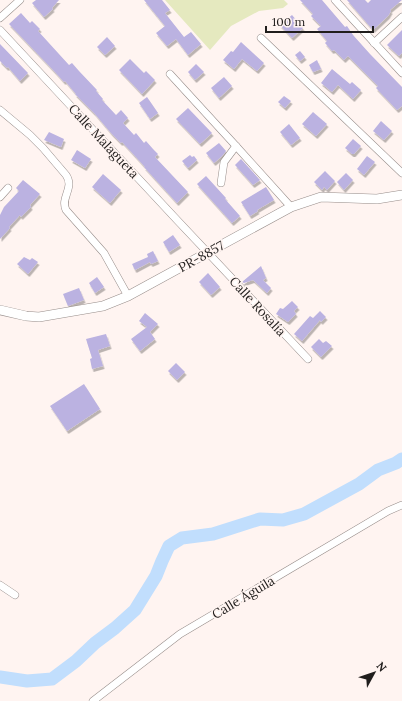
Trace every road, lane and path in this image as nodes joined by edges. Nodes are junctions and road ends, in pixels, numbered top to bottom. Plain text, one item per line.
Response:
1 (20, 0) edge
2 (335, 0) edge
3 (402, 17) edge
4 (0, 18) edge
5 (0, 30) edge
6 (261, 38) dead end
7 (374, 43) junction
8 (402, 73) edge
9 (170, 74) dead end
10 (0, 110) edge
11 (236, 146) junction
12 (402, 172) edge
13 (220, 183) dead end
14 (8, 188) dead end
15 (402, 195) edge
16 (0, 197) edge
17 (290, 207) junction
18 (207, 253) junction
19 (128, 296) junction
20 (0, 310) edge
21 (308, 360) dead end
22 (402, 505) edge
23 (0, 585) edge
24 (15, 594) dead end
25 (93, 701) edge

1 - 4 street
2 - 7 street
3 - 7 street
5 - 18 street, Calle Malagueta
6 - 12 street
7 - 8 street
9 - 11 street
10 - 19 street
11 - 13 street
11 - 17 street
14 - 16 street
15 - 17 street, PR-8857
17 - 18 street, PR-8857
18 - 19 street, PR-8857
18 - 21 street, Calle Rosalía
19 - 20 street, PR-8857
22 - 25 street, Calle Águila
23 - 24 street

